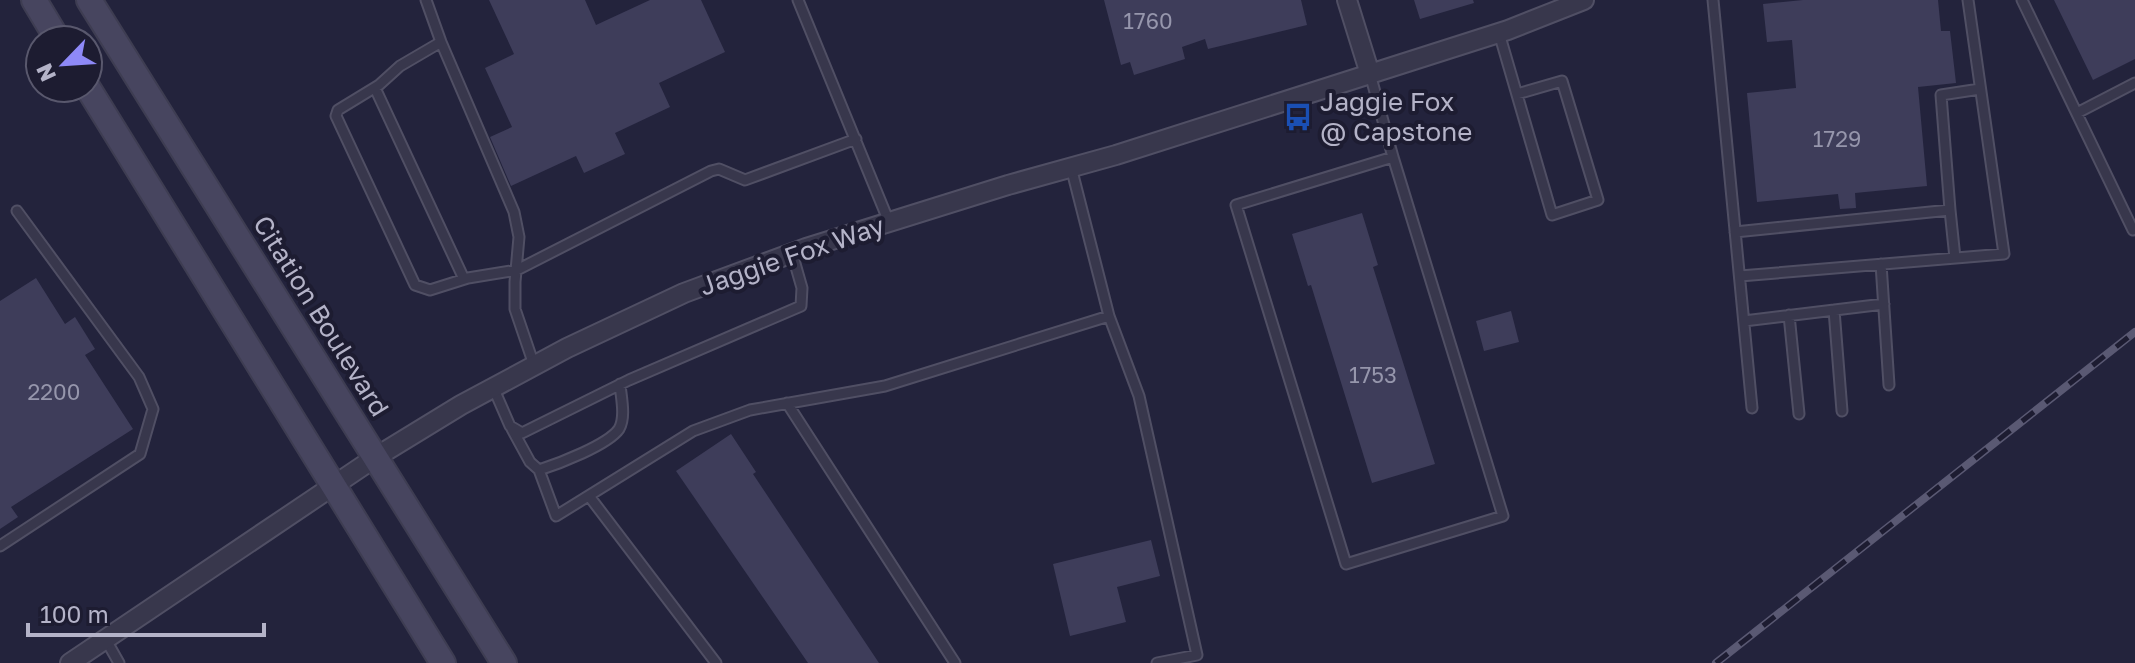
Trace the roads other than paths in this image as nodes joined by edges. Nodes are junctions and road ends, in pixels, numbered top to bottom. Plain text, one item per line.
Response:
1 (34, 0) edge
2 (89, 0) edge
3 (426, 0) edge
4 (798, 0) edge
5 (1347, 0) edge
6 (1584, 0) edge
7 (1713, 0) edge
8 (1968, 0) edge
9 (2022, 0) edge
10 (48, 24) edge
11 (1499, 33) junction
12 (441, 42) junction
13 (1370, 74) junction
14 (2135, 83) edge
15 (375, 88) junction
16 (1980, 89) junction
17 (1517, 94) junction
18 (98, 104) edge
19 (2077, 113) junction
20 (856, 139) junction
21 (1393, 157) junction
22 (1071, 167) junction
23 (1950, 210) junction
24 (17, 211) dead end
25 (889, 222) junction
26 (2133, 230) edge
27 (1735, 232) junction
28 (792, 253) junction
29 (1955, 258) junction
30 (1881, 264) junction
31 (517, 270) junction
32 (1740, 276) junction
33 (464, 279) junction
34 (1884, 304) junction
35 (1834, 310) junction
36 (1789, 315) junction
37 (1109, 316) junction
38 (1744, 321) junction
39 (534, 365) junction
40 (620, 384) junction
41 (1889, 385) dead end
42 (493, 387) junction
43 (787, 403) junction
44 (1752, 408) dead end
45 (1842, 411) dead end
46 (1799, 414) dead end
47 (510, 426) junction
48 (376, 457) junction
49 (539, 470) junction
50 (333, 488) junction
51 (589, 496) junction
52 (0, 546) edge
53 (106, 640) junction
54 (70, 663) edge
55 (119, 663) edge
56 (443, 663) edge
57 (504, 663) edge
58 (716, 663) edge
59 (955, 663) edge
60 (1157, 663) edge

1 - 10 main road
2 - 48 main road, Citation Boulevard
3 - 12 lane
4 - 20 lane
5 - 13 street
6 - 11 street, Jaggie Fox Way
7 - 27 lane
8 - 16 lane
9 - 19 lane
11 - 13 street, Jaggie Fox Way
11 - 17 lane
12 - 15 lane
12 - 31 lane
13 - 21 lane
13 - 22 street, Jaggie Fox Way
14 - 19 lane
15 - 33 lane
15 - 33 lane
16 - 23 lane
16 - 29 lane
17 - 17 lane
18 - 50 main road
19 - 26 lane
20 - 25 lane
20 - 31 lane
21 - 21 lane
22 - 25 street, Jaggie Fox Way
22 - 37 lane
23 - 27 lane
23 - 29 lane
24 - 52 lane
25 - 28 street, Jaggie Fox Way
27 - 32 lane
28 - 39 street, Jaggie Fox Way
28 - 40 lane
29 - 30 lane
30 - 32 lane
30 - 34 lane
31 - 33 lane
31 - 39 lane
32 - 38 lane
34 - 35 lane
34 - 41 lane
35 - 36 lane
35 - 45 lane
36 - 38 lane
36 - 46 lane
37 - 43 lane
37 - 60 lane
38 - 44 lane
39 - 42 street, Jaggie Fox Way
40 - 47 lane
40 - 49 lane
42 - 47 lane
42 - 48 street, Jaggie Fox Way
43 - 51 lane
43 - 59 lane
47 - 49 lane
48 - 50 street, Jaggie Fox Way
48 - 57 main road, Citation Boulevard
49 - 51 lane
50 - 53 street, Jaggie Fox Way
50 - 56 main road
51 - 58 lane
53 - 54 street, Jaggie Fox Way
53 - 55 lane

